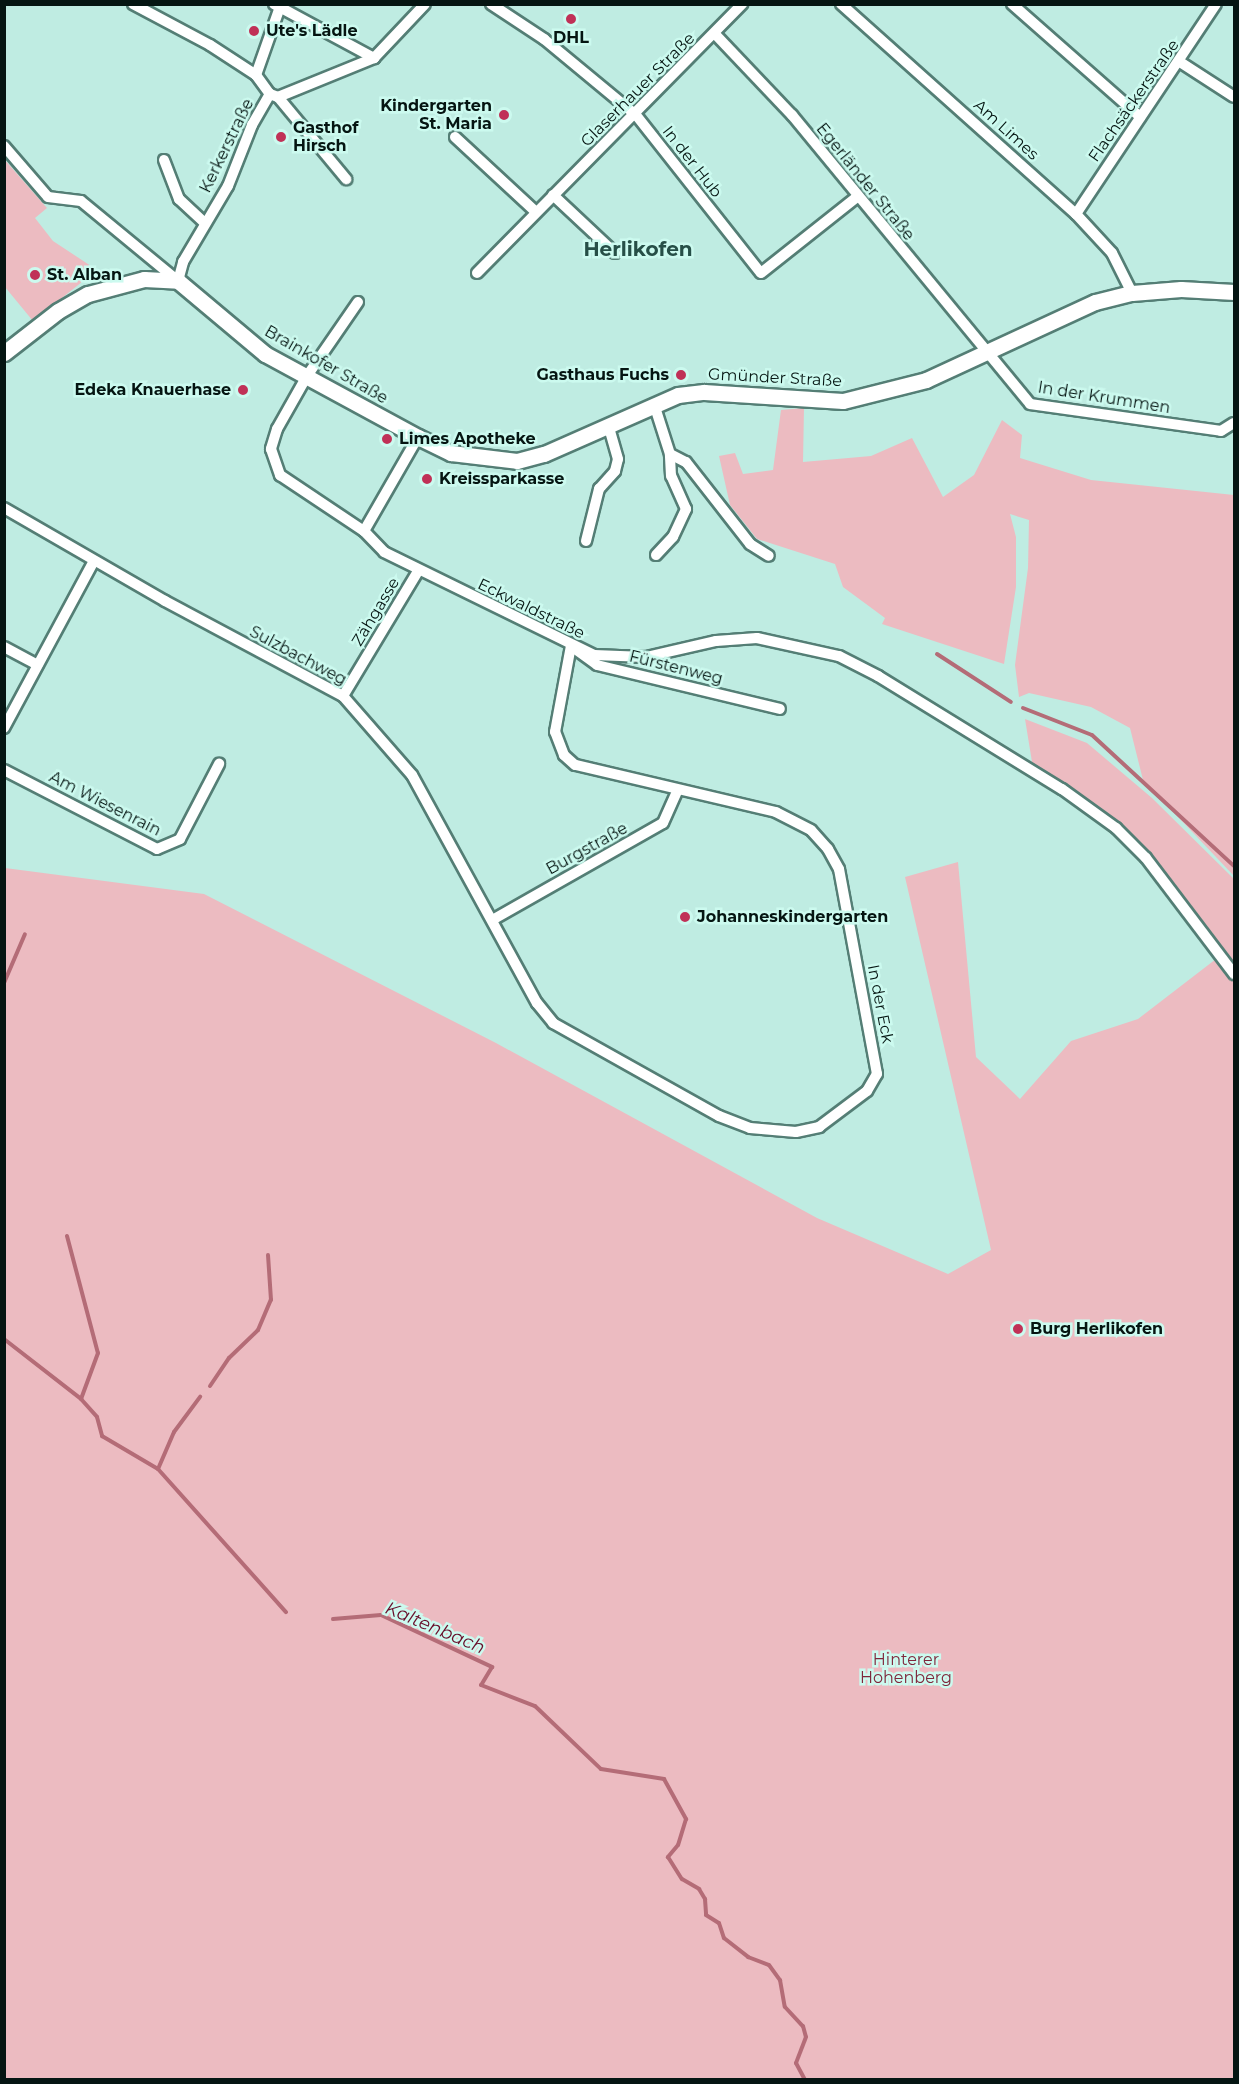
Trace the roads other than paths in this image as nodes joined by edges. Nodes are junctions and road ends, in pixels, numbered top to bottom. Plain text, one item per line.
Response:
1 (133, 4) edge
2 (425, 4) edge
3 (491, 4) edge
4 (742, 4) edge
5 (841, 4) edge
6 (1012, 4) edge
7 (1216, 4) edge
8 (278, 5) edge
9 (715, 34) junction
10 (374, 58) junction
11 (1180, 62) junction
12 (256, 75) junction
13 (274, 96) junction
14 (1234, 97) edge
15 (636, 115) junction
16 (1140, 117) junction
17 (455, 137) dead end
18 (4, 146) edge
19 (164, 160) dead end
20 (346, 179) dead end
21 (553, 195) junction
22 (857, 197) junction
23 (536, 212) junction
24 (1076, 214) junction
25 (204, 222) junction
26 (615, 253) dead end
27 (477, 273) dead end
28 (177, 281) junction
29 (1234, 292) edge
30 (1132, 293) junction
31 (358, 302) dead end
32 (4, 353) edge
33 (987, 355) junction
34 (307, 376) junction
35 (654, 404) junction
36 (1234, 423) edge
37 (608, 425) junction
38 (418, 437) junction
39 (670, 454) junction
40 (4, 508) edge
41 (364, 531) junction
42 (586, 541) dead end
43 (656, 555) dead end
44 (769, 556) dead end
45 (94, 561) junction
46 (418, 571) junction
47 (571, 646) junction
48 (4, 647) edge
49 (38, 665) junction
50 (343, 696) junction
51 (780, 709) dead end
52 (4, 728) edge
53 (219, 764) dead end
54 (4, 770) edge
55 (677, 790) junction
56 (494, 919) junction
57 (1234, 974) edge

1 - 12 street
2 - 10 street, Kerkerstraße
3 - 15 street, In der Hub
4 - 9 street, Glaserhauer Straße
5 - 24 street, Am Limes
6 - 16 street
7 - 11 street, Flachsäckerstraße
8 - 10 street
8 - 12 street
9 - 15 street, Glaserhauer Straße
9 - 22 street, Egerländer Straße
10 - 13 street, Kerkerstraße
11 - 14 street
11 - 16 street, Flachsäckerstraße
12 - 13 street
13 - 20 street
13 - 25 street, Kerkerstraße
15 - 21 street, Glaserhauer Straße
15 - 22 street, In der Hub
16 - 24 street, Flachsäckerstraße
17 - 23 street
18 - 28 street
19 - 25 street
21 - 23 street, Glaserhauer Straße
21 - 26 street
22 - 33 street, Egerländer Straße
23 - 27 street, Glaserhauer Straße
24 - 30 street, Am Limes
25 - 28 street, Kerkerstraße
28 - 32 main road
28 - 34 main road, Brainkofer Straße
29 - 30 main road, Gmünder Straße
30 - 33 main road, Gmünder Straße
31 - 34 street, Zähgasse
33 - 35 main road, Gmünder Straße
33 - 36 street, In der Krummen
34 - 38 main road, Brainkofer Straße
34 - 41 street, Zähgasse
35 - 37 main road, Gmünder Straße
35 - 39 street
37 - 38 main road, Gmünder Straße
37 - 42 street
38 - 41 street
39 - 43 street
39 - 44 street
40 - 45 street, Sulzbachweg
41 - 46 street, Zähgasse
45 - 49 street
45 - 50 street, Sulzbachweg
46 - 47 street, Eckwaldstraße
46 - 50 street, Zähgasse
47 - 51 street, Fürstenweg
47 - 55 street, In der Eck
47 - 57 street, Eckwaldstraße
48 - 49 street
49 - 52 street
50 - 56 street, Sulzbachweg
53 - 54 street, Am Wiesenrain
55 - 56 street, Burgstraße
55 - 56 street, In der Eck

